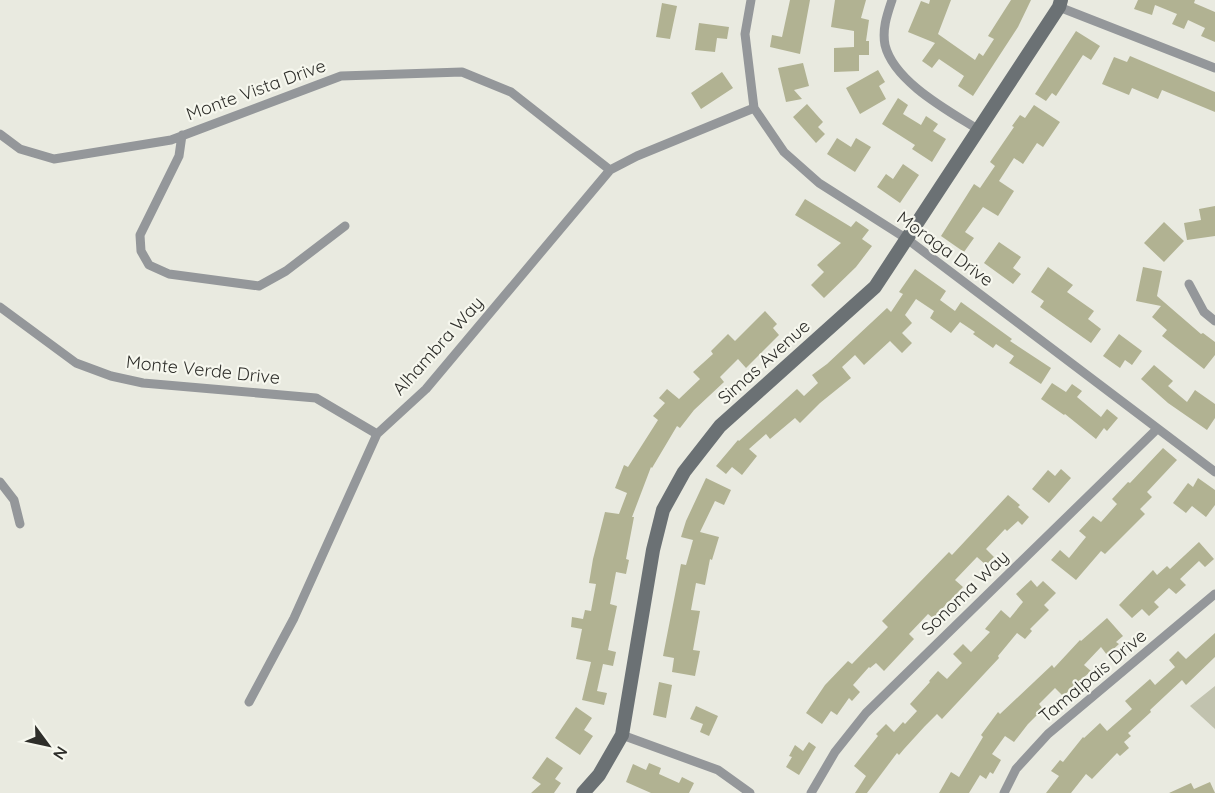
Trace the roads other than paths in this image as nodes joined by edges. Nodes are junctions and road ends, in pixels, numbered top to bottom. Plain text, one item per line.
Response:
1 (752, 0) edge
2 (892, 0) edge
3 (1060, 3) edge
4 (1215, 68) edge
5 (754, 108) junction
6 (979, 130) junction
7 (0, 134) edge
8 (182, 135) junction
9 (610, 170) junction
10 (345, 226) dead end
11 (907, 239) junction
12 (1189, 284) dead end
13 (0, 307) edge
14 (1215, 321) edge
15 (1157, 429) junction
16 (377, 434) junction
17 (1215, 472) edge
18 (0, 482) edge
19 (20, 524) dead end
20 (1215, 594) edge
21 (249, 702) dead end
22 (622, 735) junction
23 (583, 793) edge
24 (750, 793) edge
25 (811, 793) edge
26 (1004, 793) edge

1 - 5 street, Moraga Drive
2 - 6 street
3 - 4 street
3 - 6 street, Simas Avenue
5 - 9 street, Alhambra Way
5 - 11 street, Moraga Drive
6 - 11 street, Simas Avenue
7 - 8 street, Monte Vista Drive
8 - 9 street, Monte Vista Drive
8 - 10 street
9 - 16 street, Alhambra Way
11 - 15 street, Moraga Drive
11 - 22 street, Simas Avenue
12 - 14 street
13 - 16 street, Monte Verde Drive
15 - 17 street, Moraga Drive
15 - 25 street, Sonoma Way
16 - 21 street, Alhambra Way
18 - 19 street
20 - 26 street, Tamalpais Drive
22 - 23 street, Simas Avenue
22 - 24 street

